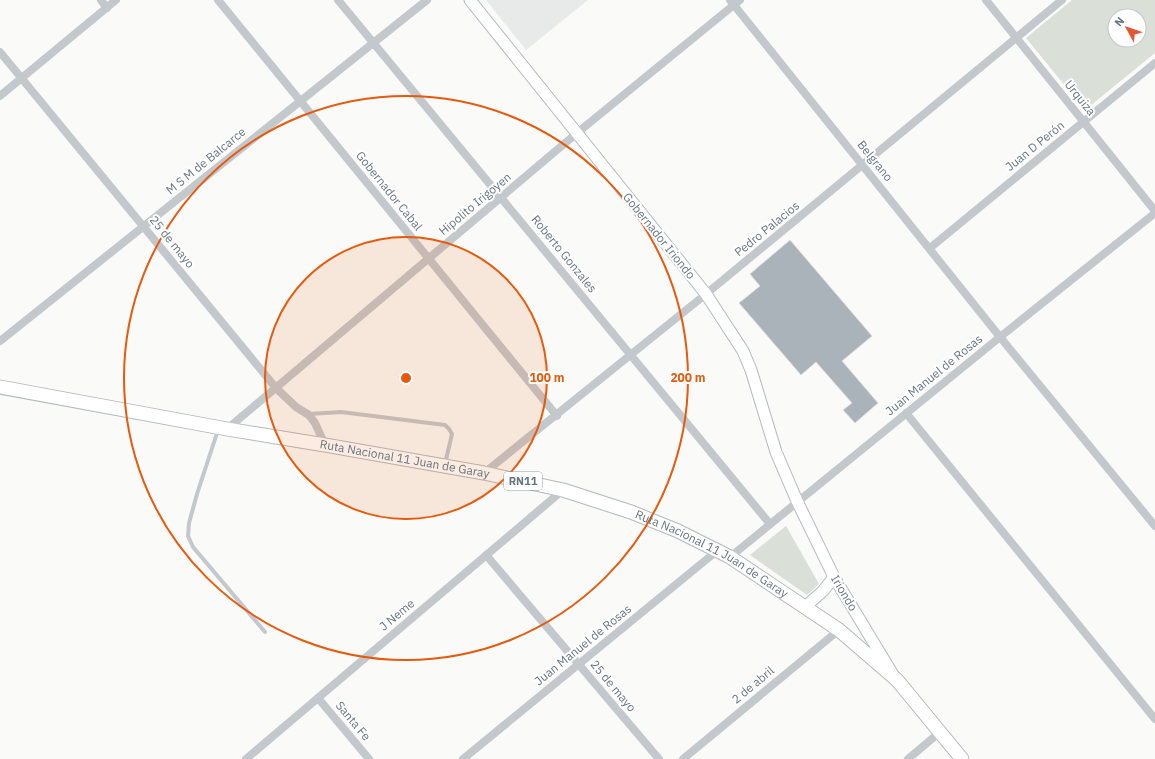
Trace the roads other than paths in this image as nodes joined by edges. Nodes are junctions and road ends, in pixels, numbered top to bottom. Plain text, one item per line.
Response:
1 (101, 0) edge
2 (116, 0) edge
3 (218, 0) edge
4 (338, 0) edge
5 (427, 0) edge
6 (470, 0) edge
7 (986, 0) edge
8 (1062, 0) edge
9 (735, 2) edge
10 (107, 8) junction
11 (1016, 38) junction
12 (374, 43) junction
13 (0, 52) edge
14 (1155, 63) edge
15 (21, 78) junction
16 (0, 96) edge
17 (300, 102) junction
18 (1084, 122) junction
19 (577, 133) junction
20 (863, 165) junction
21 (501, 198) junction
22 (1155, 212) edge
23 (143, 226) junction
24 (930, 248) junction
25 (429, 259) junction
26 (706, 294) junction
27 (1000, 337) junction
28 (0, 341) edge
29 (631, 355) junction
30 (0, 387) edge
31 (276, 388) junction
32 (906, 413) junction
33 (309, 414) junction
34 (557, 416) junction
35 (223, 428) junction
36 (326, 445) junction
37 (444, 466) junction
38 (484, 473) junction
39 (563, 490) junction
40 (797, 502) junction
41 (770, 524) junction
42 (1155, 526) edge
43 (718, 550) junction
44 (486, 555) junction
45 (730, 557) junction
46 (834, 577) junction
47 (805, 607) junction
48 (839, 630) junction
49 (265, 632) dead end
50 (579, 665) junction
51 (897, 680) junction
52 (318, 698) junction
53 (1155, 719) edge
54 (940, 732) junction
55 (246, 759) edge
56 (369, 759) edge
57 (463, 759) edge
58 (659, 759) edge
59 (683, 759) edge
60 (908, 759) edge
61 (962, 759) edge

1 - 10 street
2 - 10 street
3 - 17 street, Gobernador Cabal
4 - 12 street, Roberto Gonzales
5 - 12 street, M S M de Balcarce
6 - 19 main road, Gobernador Iriondo
7 - 11 street, Urquiza
8 - 11 street, Pedro Palacios
9 - 19 street, Hipolito Irigoyen
9 - 20 street, Belgrano
10 - 15 street
11 - 18 street, Urquiza
11 - 20 street, Pedro Palacios
12 - 17 street, M S M de Balcarce
12 - 21 street, Roberto Gonzales
13 - 15 street, 25 de mayo
14 - 18 street, Juan D Perón
15 - 16 street
15 - 23 street, 25 de mayo
17 - 23 street, M S M de Balcarce
17 - 25 street, Gobernador Cabal
18 - 22 street, Urquiza
18 - 24 street, Juan D Perón
19 - 21 street, Hipolito Irigoyen
19 - 26 main road, Gobernador Iriondo
20 - 24 street, Belgrano
20 - 26 street, Pedro Palacios
21 - 25 street, Hipolito Irigoyen
21 - 29 street, Roberto Gonzales
22 - 27 street, Juan Manuel de Rosas
23 - 28 street, M S M de Balcarce
23 - 31 street, 25 de mayo
24 - 27 street, Belgrano
25 - 31 street, Hipolito Irigoyen
25 - 34 street, Gobernador Cabal
26 - 29 street, Pedro Palacios
26 - 40 main road, Gobernador Iriondo
27 - 32 street, Juan Manuel de Rosas
27 - 42 street, Belgrano
29 - 34 street, Pedro Palacios
29 - 41 street, Roberto Gonzales
30 - 35 highway, Ruta Nacional 11 Juan de Garay / RN11
31 - 33 street, 25 de mayo
31 - 35 street, Hipolito Irigoyen
32 - 40 street, Juan Manuel de Rosas
32 - 53 street
33 - 36 street, 25 de mayo
33 - 37 lane
34 - 38 street, Pedro Palacios
35 - 36 highway, Ruta Nacional 11 Juan de Garay / RN11
35 - 49 lane
36 - 37 highway, Ruta Nacional 11 Juan de Garay / RN11
37 - 38 highway, Ruta Nacional 11 Juan de Garay / RN11
38 - 39 highway, Ruta Nacional 11 Juan de Garay / RN11
39 - 43 highway, Ruta Nacional 11 Juan de Garay / RN11
39 - 44 street, J Neme
40 - 41 street, Juan Manuel de Rosas
40 - 46 main road, Iriondo
41 - 45 street, Juan Manuel de Rosas
43 - 45 highway, Ruta Nacional 11 Juan de Garay / RN11
43 - 50 street, Juan Manuel de Rosas
44 - 50 street, 25 de mayo
44 - 52 street, J Neme
45 - 47 highway, Ruta Nacional 11 Juan de Garay / RN11
46 - 47 main road
46 - 51 main road, Iriondo
47 - 48 highway, Ruta Nacional 11 Juan de Garay / RN11
48 - 51 highway, Ruta Nacional 11 Juan de Garay / RN11
48 - 59 street, 2 de abril
50 - 57 street, Juan Manuel de Rosas
50 - 58 street, 25 de mayo
51 - 54 highway, Ruta Nacional 11 Juan de Garay / RN11
52 - 55 street, J Neme
52 - 56 street, Santa Fe
54 - 60 street
54 - 61 highway, Ruta Nacional 11 Juan de Garay / RN11

